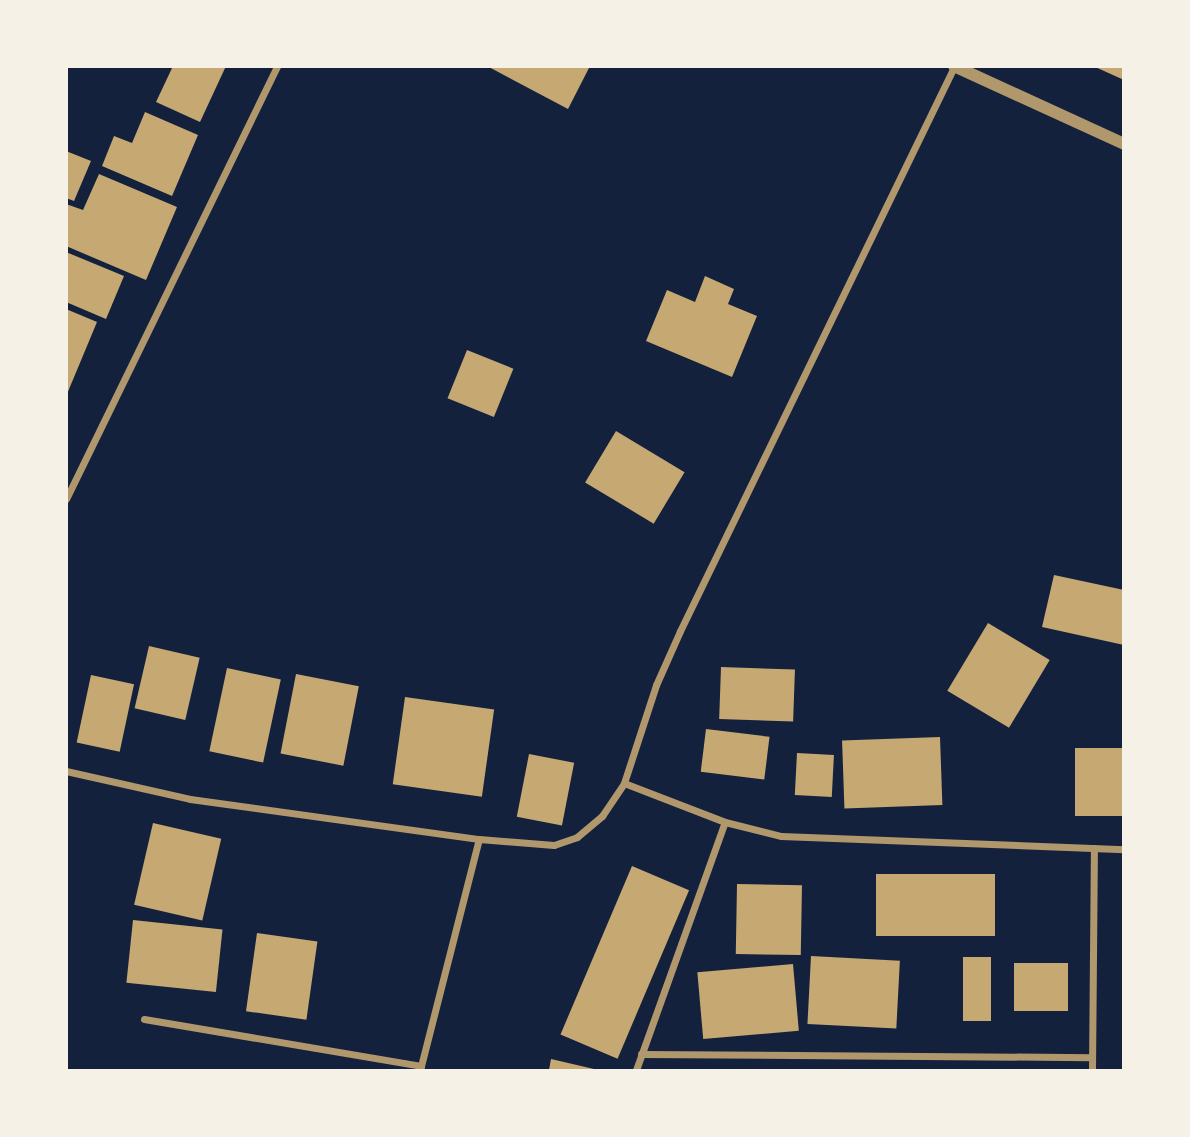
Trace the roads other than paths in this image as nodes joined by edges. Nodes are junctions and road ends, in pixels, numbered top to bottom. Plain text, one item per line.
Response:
1 (277, 66) edge
2 (954, 66) edge
3 (1124, 144) edge
4 (66, 499) edge
5 (66, 771) edge
6 (624, 783) junction
7 (725, 822) junction
8 (480, 839) junction
9 (1094, 848) junction
10 (1124, 849) edge
11 (144, 1019) dead end
12 (642, 1054) junction
13 (1092, 1056) junction
14 (421, 1068) edge
15 (636, 1070) edge
16 (1092, 1070) edge

1 - 4 street
2 - 3 street
2 - 6 street
5 - 8 street
6 - 7 street
6 - 8 street
7 - 9 street
7 - 12 street
8 - 14 street
9 - 10 street
9 - 13 street
11 - 14 street
12 - 13 street
12 - 15 street
13 - 16 street

